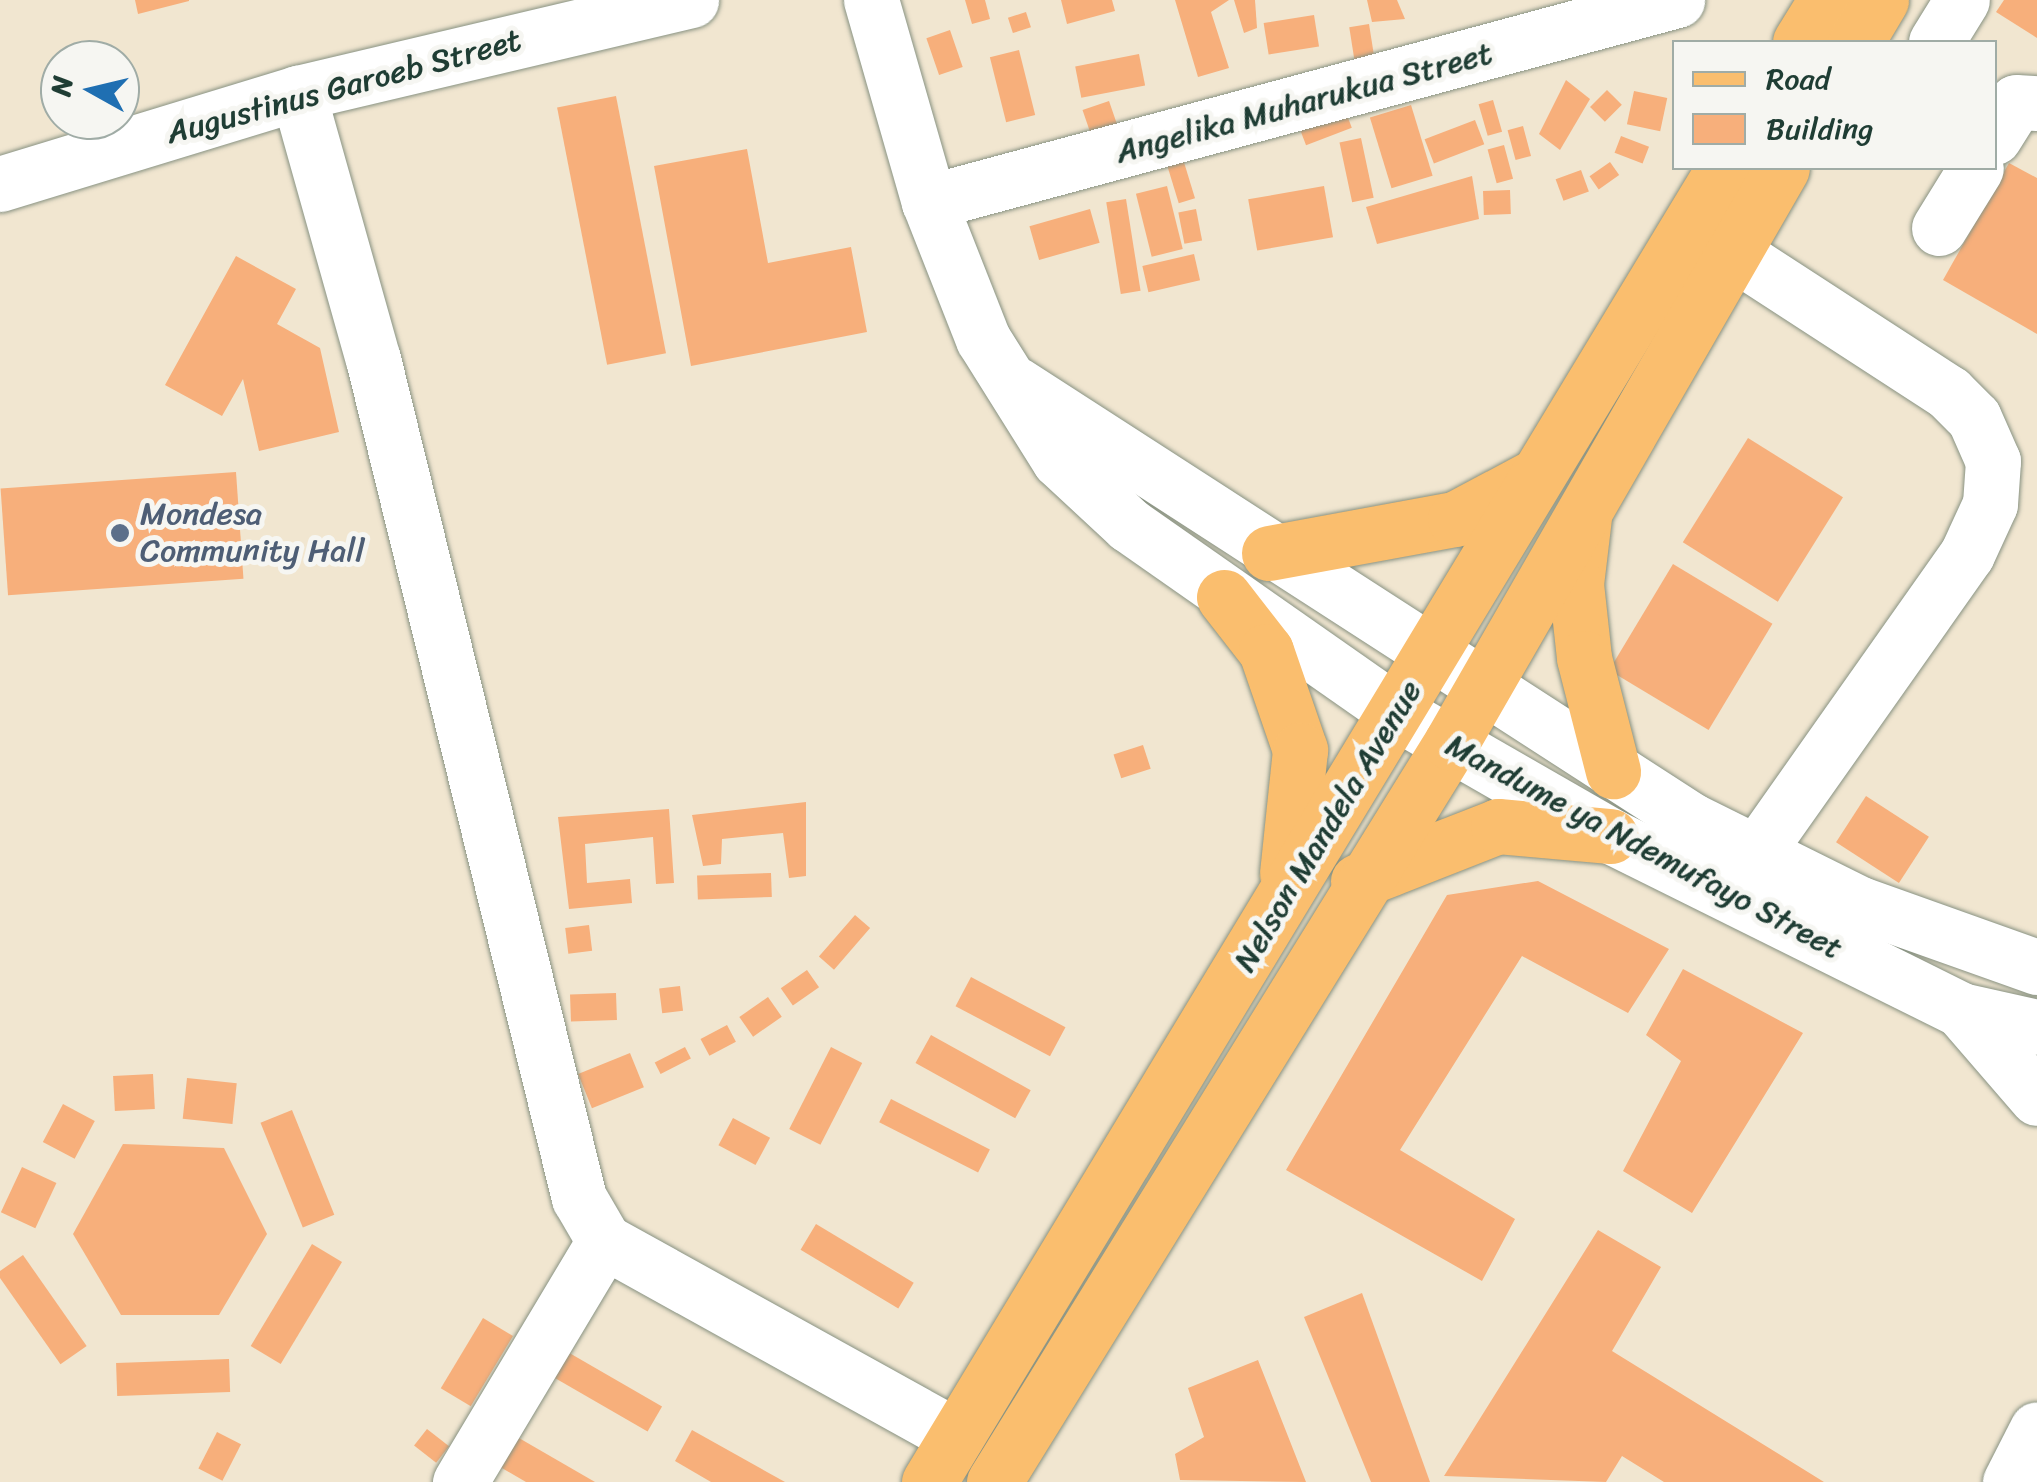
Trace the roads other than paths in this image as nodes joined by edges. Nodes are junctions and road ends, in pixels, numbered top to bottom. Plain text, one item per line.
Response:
1 (691, 0) edge
2 (871, 0) edge
3 (1677, 0) edge
4 (1826, 0) edge
5 (1881, 0) edge
6 (1962, 0) edge
7 (1801, 40) edge
8 (1857, 40) edge
9 (1937, 40) edge
10 (298, 93) junction
11 (2037, 102) edge
12 (1997, 132) edge
13 (1723, 170) edge
14 (1781, 170) edge
15 (1975, 170) edge
16 (0, 184) edge
17 (929, 202) junction
18 (1939, 228) dead end
19 (1732, 252) junction
20 (1014, 382) junction
21 (1536, 476) junction
22 (1587, 494) junction
23 (1269, 552) junction
24 (1224, 597) junction
25 (1432, 649) junction
26 (1484, 682) junction
27 (1397, 713) junction
28 (1451, 743) junction
29 (1613, 771) junction
30 (1611, 836) junction
31 (1757, 852) junction
32 (1358, 882) junction
33 (1283, 900) junction
34 (2037, 967) edge
35 (1962, 1010) junction
36 (2037, 1027) edge
37 (2037, 1098) edge
38 (604, 1240) junction
39 (2037, 1429) edge
40 (956, 1436) junction
41 (460, 1482) edge
42 (929, 1482) edge
43 (994, 1482) edge
44 (2010, 1482) edge

1 - 10 street, Augustinus Garoeb Street
2 - 17 street, Mandume ya Ndemufayo Street
3 - 17 street, Angelika Muharukua Street
4 - 7 main road
5 - 8 main road
6 - 9 street
10 - 16 street, Augustinus Garoeb Street
10 - 38 street
11 - 12 street
13 - 21 main road, Nelson Mandela Avenue
14 - 19 main road, Nelson Mandela Avenue
15 - 18 street
17 - 20 street, Mandume ya Ndemufayo Street
19 - 22 main road, Nelson Mandela Avenue
19 - 31 street
20 - 23 street, Mandume ya Ndemufayo Street
20 - 24 street, Mandume ya Ndemufayo Street
21 - 23 main road
21 - 25 main road, Nelson Mandela Avenue
22 - 26 main road, Nelson Mandela Avenue
22 - 29 main road
23 - 25 street, Mandume ya Ndemufayo Street
24 - 27 street, Mandume ya Ndemufayo Street
24 - 33 main road
25 - 26 street, Mandume ya Ndemufayo Street
25 - 27 main road, Nelson Mandela Avenue
26 - 28 main road, Nelson Mandela Avenue
26 - 29 street, Mandume ya Ndemufayo Street
27 - 28 street, Mandume ya Ndemufayo Street
27 - 33 main road, Nelson Mandela Avenue
28 - 30 street, Mandume ya Ndemufayo Street
28 - 32 main road, Nelson Mandela Avenue
29 - 31 street, Mandume ya Ndemufayo Street
30 - 32 main road
30 - 35 street, Mandume ya Ndemufayo Street
31 - 34 street, Mandume ya Ndemufayo Street
32 - 43 main road, Nelson Mandela Avenue
33 - 40 main road, Nelson Mandela Avenue
35 - 36 street, Mandume ya Ndemufayo Street
35 - 37 street
38 - 40 street
38 - 41 street
39 - 44 street
40 - 42 main road, Nelson Mandela Avenue

